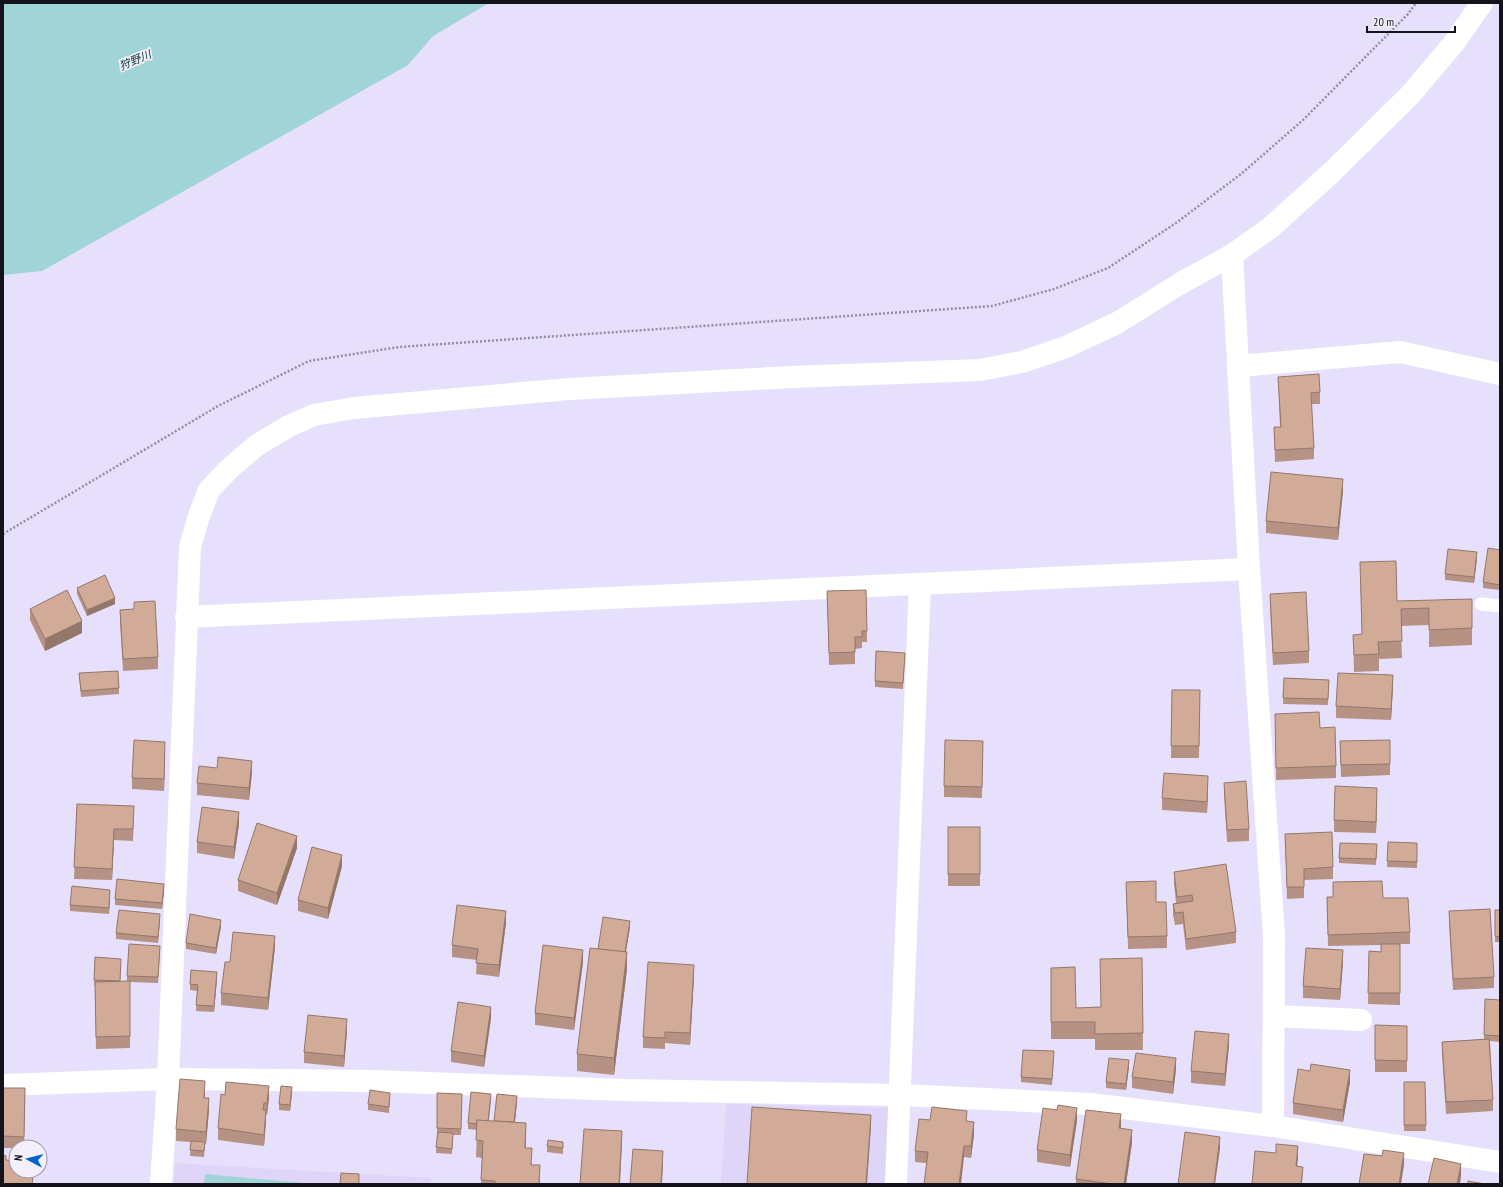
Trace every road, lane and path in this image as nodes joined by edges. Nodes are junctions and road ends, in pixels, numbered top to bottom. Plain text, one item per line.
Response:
1 (1416, 3) edge
2 (1482, 3) edge
3 (1232, 255) junction
4 (1239, 366) junction
5 (1500, 374) edge
6 (3, 534) edge
7 (1249, 569) junction
8 (920, 584) junction
9 (1481, 604) dead end
10 (1500, 606) edge
11 (186, 617) junction
12 (1274, 1016) junction
13 (1361, 1020) dead end
14 (168, 1079) junction
15 (3, 1085) edge
16 (901, 1095) junction
17 (1272, 1126) junction
18 (1500, 1162) edge
19 (161, 1184) edge
20 (896, 1184) edge

1 - 6 path
2 - 3 street
3 - 4 street
3 - 11 street
4 - 5 street
4 - 7 street
7 - 8 street
7 - 12 street
8 - 11 street
8 - 16 street
9 - 10 lane
11 - 14 street
12 - 13 street
12 - 17 street
14 - 15 street
14 - 16 street
14 - 19 street
16 - 17 street
16 - 20 street
17 - 18 street

